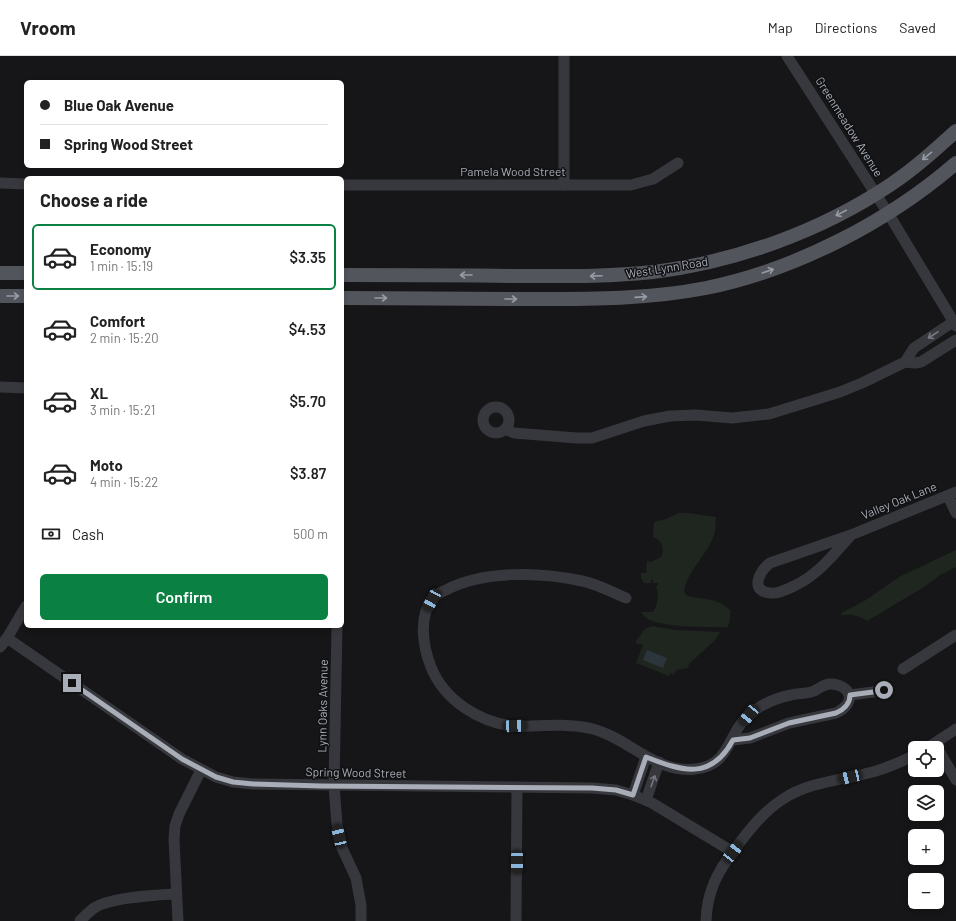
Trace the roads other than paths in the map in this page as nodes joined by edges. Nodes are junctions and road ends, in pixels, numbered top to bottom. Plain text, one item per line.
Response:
1 (564, 56) edge
2 (787, 56) edge
3 (956, 130) edge
4 (956, 162) edge
5 (678, 163) dead end
6 (0, 183) edge
7 (24, 184) edge
8 (344, 185) edge
9 (564, 185) junction
10 (876, 194) junction
11 (888, 213) junction
12 (0, 273) edge
13 (24, 273) edge
14 (344, 275) edge
15 (0, 296) edge
16 (24, 296) edge
17 (344, 298) edge
18 (955, 324) edge
19 (956, 340) edge
20 (905, 362) junction
21 (0, 388) edge
22 (24, 388) edge
23 (505, 429) dead end
24 (952, 494) edge
25 (956, 513) edge
26 (851, 535) junction
27 (626, 598) dead end
28 (24, 609) edge
29 (337, 628) edge
30 (956, 635) edge
31 (3, 642) edge
32 (903, 670) dead end
33 (884, 690) dead end
34 (850, 695) junction
35 (956, 729) edge
36 (733, 740) junction
37 (938, 741) edge
38 (646, 757) junction
39 (908, 758) edge
40 (659, 762) junction
41 (944, 764) edge
42 (201, 770) junction
43 (956, 780) edge
44 (334, 786) junction
45 (517, 787) junction
46 (633, 795) junction
47 (646, 800) junction
48 (733, 852) junction
49 (176, 894) junction
50 (80, 921) edge
51 (178, 921) edge
52 (361, 921) edge
53 (516, 921) edge
54 (706, 921) edge

1 - 9 street
2 - 10 street, Greenmeadow Avenue
3 -> 10 main road, West Lynn Road
4 - 11 main road, West Lynn Road
5 - 9 street, Pamela Wood Street
6 - 7 street
8 - 9 street, Pamela Wood Street
10 - 11 street, Greenmeadow Avenue
10 -> 14 main road, West Lynn Road
17 -> 11 main road, West Lynn Road
11 - 18 street, Greenmeadow Avenue
12 - 13 main road
15 -> 16 main road
18 -> 20 street
19 - 20 street
20 - 23 street
21 - 22 street
24 - 25 street
24 - 26 street, Valley Oak Lane
26 - 26 street, Valley Oak Lane
27 - 38 street
28 - 31 street
29 - 44 street, Lynn Oaks Avenue
30 - 32 street
31 - 42 street, Spring Wood Street
33 - 34 street
34 - 36 street
34 - 36 street
35 - 37 street
36 - 40 street
38 - 40 street
38 - 46 street
39 - 48 street
47 -> 40 street
41 - 43 street
42 - 44 street, Spring Wood Street
42 - 49 street
44 - 45 street, Spring Wood Street
44 - 52 street, Lynn Oaks Avenue
45 - 46 street, Spring Wood Street
45 - 53 street
46 - 47 street, Spring Wood Street
47 - 48 street, Spring Wood Street
48 - 54 street
49 - 50 street
49 - 51 street

